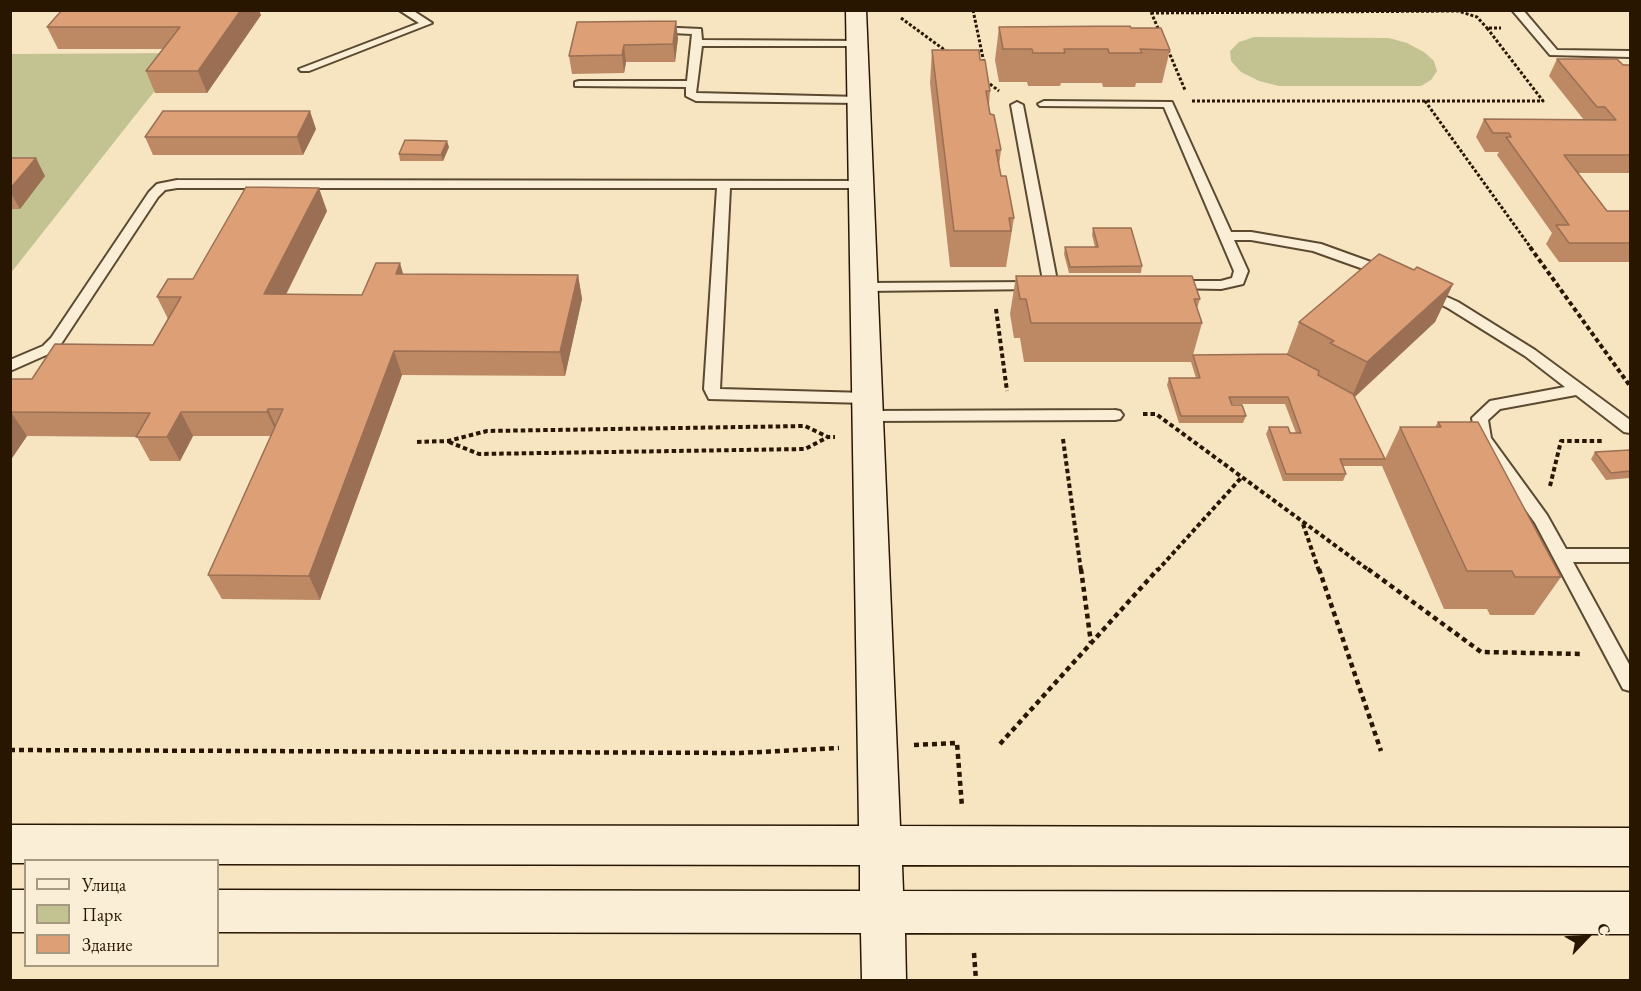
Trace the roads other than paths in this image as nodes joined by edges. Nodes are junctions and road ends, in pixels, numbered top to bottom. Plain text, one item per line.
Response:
1 (404, 10) edge
2 (856, 10) edge
3 (1518, 10) edge
4 (642, 30) edge
5 (697, 43) junction
6 (857, 43) junction
7 (1630, 54) edge
8 (304, 69) dead end
9 (579, 84) dead end
10 (692, 84) junction
11 (859, 100) junction
12 (1044, 104) dead end
13 (1017, 105) road end
14 (724, 184) junction
15 (861, 184) junction
16 (1226, 236) junction
17 (1165, 285) edge
18 (865, 287) junction
19 (10, 366) edge
20 (1581, 389) junction
21 (1115, 415) road end
22 (858, 417) junction
23 (1630, 429) edge
24 (1630, 555) edge
25 (1563, 556) junction
26 (1630, 683) edge
27 (10, 844) edge
28 (880, 847) junction
29 (1630, 847) edge
30 (219, 911) edge
31 (883, 912) junction
32 (1630, 913) edge
33 (884, 981) edge

1 - 8 lane
2 - 6 street
3 - 7 lane
4 - 5 lane
5 - 6 lane
5 - 10 lane
6 - 11 street
9 - 10 lane
10 - 11 lane
11 - 15 street
12 - 16 lane
13 - 18 lane
14 - 15 lane
14 - 19 lane
14 - 22 lane
15 - 18 street
16 - 17 lane
16 - 20 lane
18 - 22 street
20 - 23 lane
20 - 25 lane
21 - 22 lane
22 - 28 street
24 - 25 lane
25 - 26 lane
27 - 28 street
28 - 29 street
28 - 31 street
30 - 31 street
31 - 32 street
31 - 33 street

